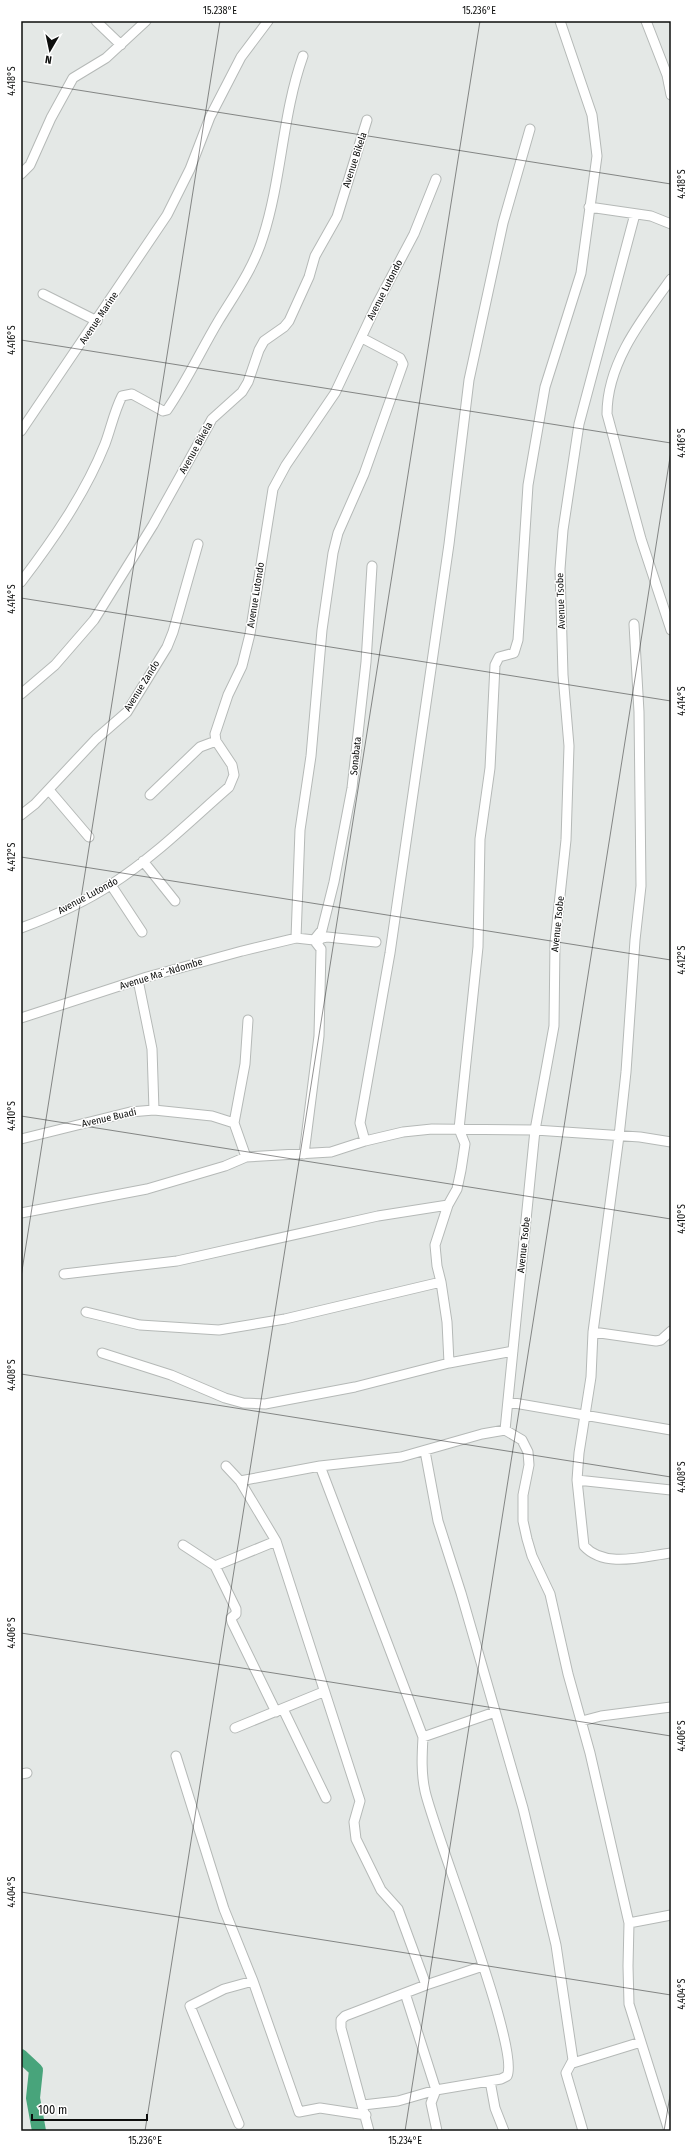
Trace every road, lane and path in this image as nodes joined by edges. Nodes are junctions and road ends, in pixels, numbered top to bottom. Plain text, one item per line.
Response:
1 (96, 21) edge
2 (146, 21) edge
3 (268, 21) edge
4 (560, 21) edge
5 (646, 21) edge
6 (122, 44) junction
7 (303, 56) dead end
8 (671, 95) edge
9 (367, 120) dead end
10 (530, 129) dead end
11 (21, 174) edge
12 (436, 179) dead end
13 (589, 207) junction
14 (635, 214) junction
15 (671, 224) edge
16 (671, 279) edge
17 (43, 294) dead end
18 (97, 321) junction
19 (362, 338) junction
20 (21, 431) edge
21 (198, 544) dead end
22 (372, 566) dead end
23 (21, 582) edge
24 (634, 624) dead end
25 (671, 630) edge
26 (21, 694) edge
27 (216, 741) junction
28 (49, 790) junction
29 (150, 795) dead end
30 (21, 815) edge
31 (89, 837) dead end
32 (143, 861) junction
33 (111, 885) junction
34 (175, 901) dead end
35 (21, 928) edge
36 (142, 932) dead end
37 (300, 938) junction
38 (315, 941) junction
39 (376, 942) dead end
40 (138, 980) junction
41 (21, 1018) edge
42 (248, 1020) dead end
43 (154, 1110) junction
44 (234, 1123) junction
45 (459, 1129) junction
46 (535, 1130) junction
47 (619, 1136) junction
48 (21, 1139) edge
49 (365, 1140) junction
50 (671, 1142) edge
51 (304, 1154) junction
52 (246, 1157) junction
53 (448, 1205) junction
54 (21, 1214) edge
55 (64, 1274) dead end
56 (442, 1282) junction
57 (86, 1312) dead end
58 (671, 1331) edge
59 (593, 1332) junction
60 (513, 1351) junction
61 (102, 1353) dead end
62 (449, 1363) junction
63 (508, 1402) junction
64 (586, 1415) junction
65 (505, 1430) junction
66 (671, 1430) edge
67 (425, 1451) junction
68 (226, 1466) dead end
69 (320, 1466) junction
70 (577, 1480) junction
71 (240, 1481) junction
72 (671, 1490) edge
73 (276, 1541) junction
74 (183, 1545) dead end
75 (671, 1553) edge
76 (215, 1566) junction
77 (324, 1692) junction
78 (671, 1707) edge
79 (280, 1711) junction
80 (496, 1712) junction
81 (582, 1721) junction
82 (235, 1728) dead end
83 (423, 1737) junction
84 (176, 1756) dead end
85 (326, 1798) dead end
86 (671, 1915) edge
87 (629, 1923) junction
88 (483, 1966) junction
89 (253, 1981) junction
90 (426, 1985) junction
91 (405, 1993) junction
92 (641, 2042) junction
93 (573, 2063) junction
94 (490, 2080) junction
95 (436, 2090) junction
96 (363, 2105) junction
97 (666, 2107) edge
98 (366, 2116) junction
99 (239, 2124) dead end
100 (369, 2131) edge
101 (437, 2131) edge
102 (504, 2131) edge
103 (584, 2131) edge
104 (669, 2131) edge

1 - 6 street
2 - 6 street
3 - 18 street, Avenue Marine
4 - 13 street
5 - 8 street
6 - 11 street
7 - 23 street
9 - 26 street, Avenue Bikela
10 - 49 street
12 - 19 street, Avenue Lutondo
13 - 14 street
13 - 45 street
14 - 15 street
14 - 46 street, Avenue Tsobe
16 - 25 street
17 - 18 street
18 - 20 street, Avenue Marine
19 - 27 street, Avenue Lutondo
19 - 37 street
21 - 28 street, Avenue Zando
22 - 38 street, Sonabata
24 - 47 street
27 - 29 street
27 - 32 street, Avenue Lutondo
28 - 30 street, Avenue Zando
28 - 31 street
32 - 33 street, Avenue Lutondo
32 - 34 street
33 - 35 street, Avenue Lutondo
33 - 36 street
37 - 38 street
37 - 40 street, Avenue Ma¨-Ndombe
38 - 39 street
38 - 51 street
40 - 41 street, Avenue Ma¨-Ndombe
40 - 43 street
42 - 44 street
43 - 44 street, Avenue Buadi
43 - 48 street, Avenue Buadi
44 - 52 street
45 - 46 street
45 - 49 street
45 - 53 street
46 - 47 street
46 - 60 street, Avenue Tsobe
47 - 50 street
47 - 59 street
49 - 51 street
51 - 52 street
52 - 54 street
53 - 55 street
53 - 56 street
56 - 57 street
56 - 62 street
58 - 59 street
59 - 64 street
60 - 62 street
60 - 63 street, Avenue Tsobe
61 - 62 street
63 - 64 street
63 - 65 street, Avenue Tsobe
64 - 66 street
64 - 70 street
65 - 67 street
65 - 81 street
67 - 69 street
67 - 80 street
68 - 71 street
69 - 71 street
69 - 83 street
70 - 72 street
70 - 75 street
71 - 73 street
73 - 76 street
73 - 77 street
74 - 76 street
76 - 79 street
77 - 79 street
77 - 90 street
78 - 81 street
79 - 82 street
79 - 85 street
80 - 83 street
80 - 93 street
81 - 87 street
83 - 88 street
84 - 89 street
86 - 87 street
87 - 92 street
88 - 90 street
88 - 94 street
89 - 98 street
89 - 99 street
90 - 91 street
91 - 95 street
91 - 96 street
92 - 93 street
92 - 97 street
93 - 103 street
94 - 95 street
94 - 102 street
95 - 96 street
95 - 101 street
96 - 98 street
97 - 104 street
98 - 100 street

